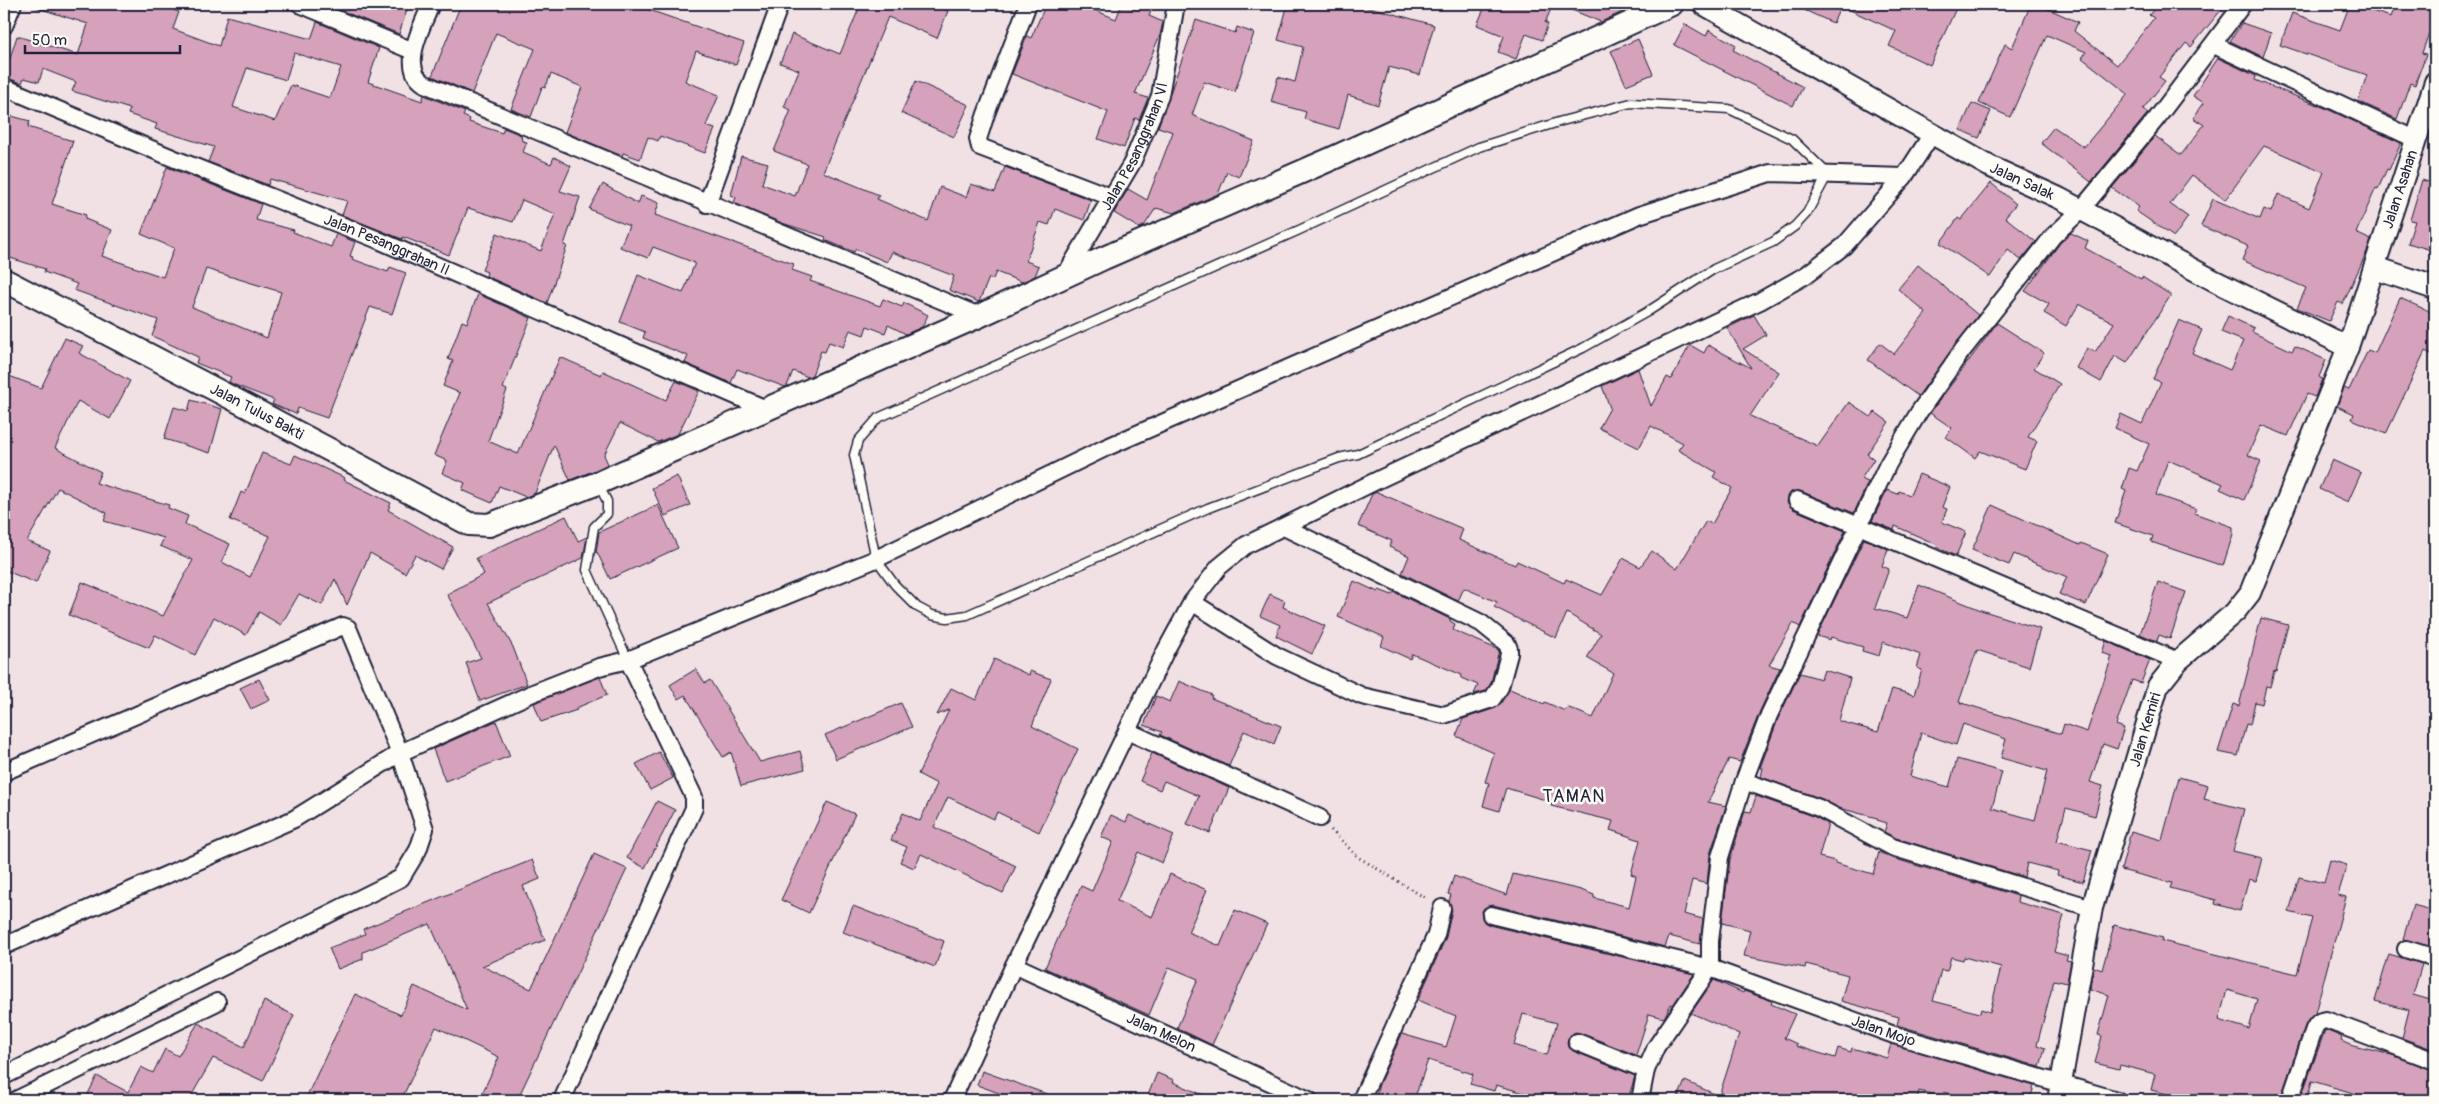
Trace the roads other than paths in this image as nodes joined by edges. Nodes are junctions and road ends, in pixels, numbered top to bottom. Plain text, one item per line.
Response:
1 (14, 4) edge
2 (300, 4) edge
3 (431, 4) edge
4 (780, 4) edge
5 (1028, 4) edge
6 (1176, 4) edge
7 (1672, 4) edge
8 (1703, 4) edge
9 (2244, 4) edge
10 (4, 26) edge
11 (2214, 45) junction
12 (413, 51) junction
13 (2435, 82) edge
14 (4, 87) edge
15 (1932, 134) junction
16 (2415, 138) junction
17 (1828, 174) junction
18 (1904, 176) junction
19 (1111, 197) junction
20 (707, 204) junction
21 (2080, 210) junction
22 (2375, 268) junction
23 (1064, 277) junction
24 (4, 280) edge
25 (2435, 288) edge
26 (979, 316) junction
27 (2348, 347) junction
28 (766, 410) junction
29 (598, 483) junction
30 (1797, 500) dead end
31 (1284, 527) junction
32 (1860, 527) junction
33 (876, 560) junction
34 (1192, 602) junction
35 (628, 660) junction
36 (2178, 660) junction
37 (1127, 731) junction
38 (400, 752) junction
39 (4, 772) edge
40 (1744, 781) junction
41 (1320, 818) road end
42 (1442, 908) road end
43 (2092, 908) junction
44 (1491, 915) dead end
45 (4, 946) edge
46 (2406, 949) dead end
47 (2435, 958) edge
48 (1014, 965) junction
49 (1710, 968) junction
50 (217, 1002) dead end
51 (1577, 1042) dead end
52 (2435, 1061) edge
53 (1646, 1070) junction
54 (4, 1076) edge
55 (2060, 1091) edge
56 (16, 1100) edge
57 (562, 1100) edge
58 (952, 1100) edge
59 (1309, 1100) edge
60 (1361, 1100) edge
61 (1640, 1100) edge
62 (2117, 1100) edge
63 (2290, 1100) edge

1 - 10 street
2 - 12 street
3 - 12 street
4 - 20 street
5 - 19 street
6 - 19 street, Jalan Pesanggrahan VI
7 - 23 main road, Jalan Tulus Bakti
8 - 15 street, Jalan Salak
9 - 11 street
11 - 16 street
11 - 21 street
12 - 20 street
13 - 16 street, Jalan Asahan
14 - 28 street, Jalan Pesanggrahan II
15 - 18 street
15 - 21 street, Jalan Salak
16 - 22 street, Jalan Asahan
17 - 18 street
17 - 33 street
17 - 33 lane
17 - 33 lane
18 - 31 street
19 - 23 street, Jalan Pesanggrahan VI
20 - 26 street
21 - 27 street, Jalan Salak
21 - 32 street
22 - 25 main road
22 - 27 street, Jalan Asahan
23 - 26 main road, Jalan Tulus Bakti
24 - 29 main road, Jalan Tulus Bakti
26 - 28 main road, Jalan Tulus Bakti
27 - 36 street, Jalan Kemiri
28 - 29 main road, Jalan Tulus Bakti
29 - 35 lane
30 - 32 street
31 - 34 street
31 - 34 street
32 - 36 street
32 - 40 street
33 - 35 street
34 - 37 street
35 - 38 street
35 - 57 street
36 - 43 street, Jalan Kemiri
37 - 41 street
37 - 48 street
38 - 39 street
38 - 45 street
38 - 54 street
40 - 43 street
40 - 49 street
42 - 60 street
43 - 55 street, Jalan Kemiri
44 - 49 street, Jalan Mojo
46 - 47 street
48 - 58 street
48 - 59 street, Jalan Melon
49 - 53 street
49 - 55 street, Jalan Mojo
50 - 56 street
51 - 53 street
52 - 63 street
53 - 61 street
55 - 62 street, Jalan Mojo

